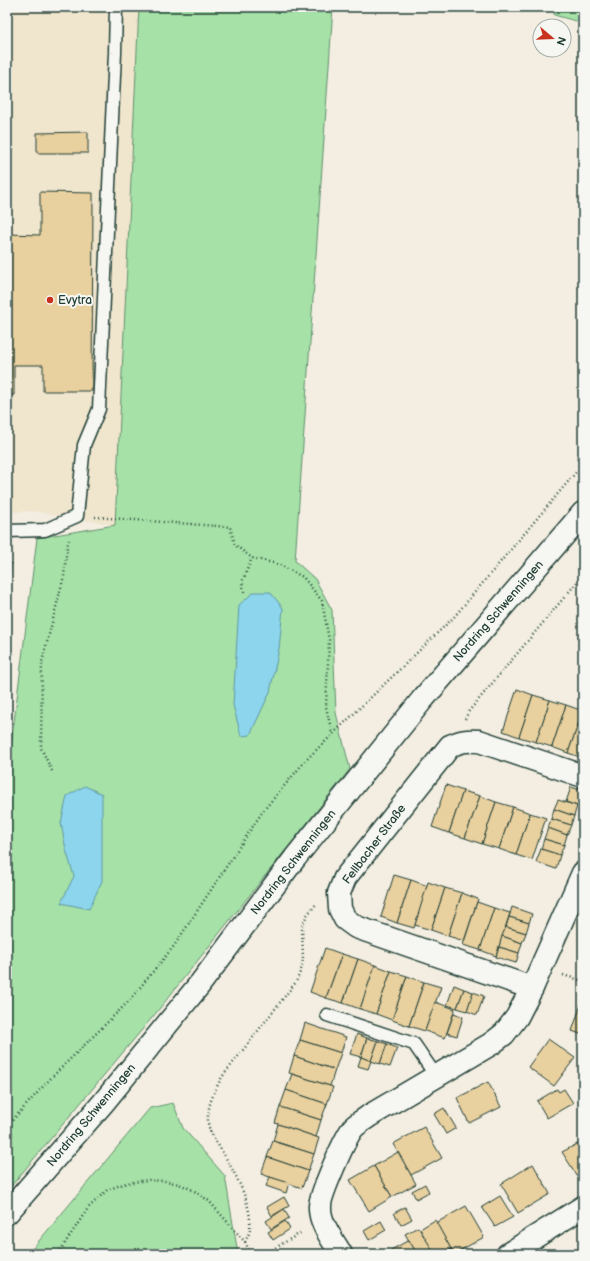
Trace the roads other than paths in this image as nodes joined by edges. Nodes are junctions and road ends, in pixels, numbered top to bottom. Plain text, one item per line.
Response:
1 (116, 7) edge
2 (583, 513) edge
3 (7, 531) edge
4 (583, 776) edge
5 (583, 873) edge
6 (532, 988) junction
7 (327, 1015) dead end
8 (436, 1076) junction
9 (583, 1207) edge
10 (7, 1214) edge
11 (341, 1254) edge
12 (508, 1254) edge

1 - 3 lane
2 - 10 street, Nordring Schwenningen
4 - 6 street, Fellbacher Straße
5 - 6 street
6 - 8 street
7 - 8 lane
8 - 11 street
9 - 12 street

